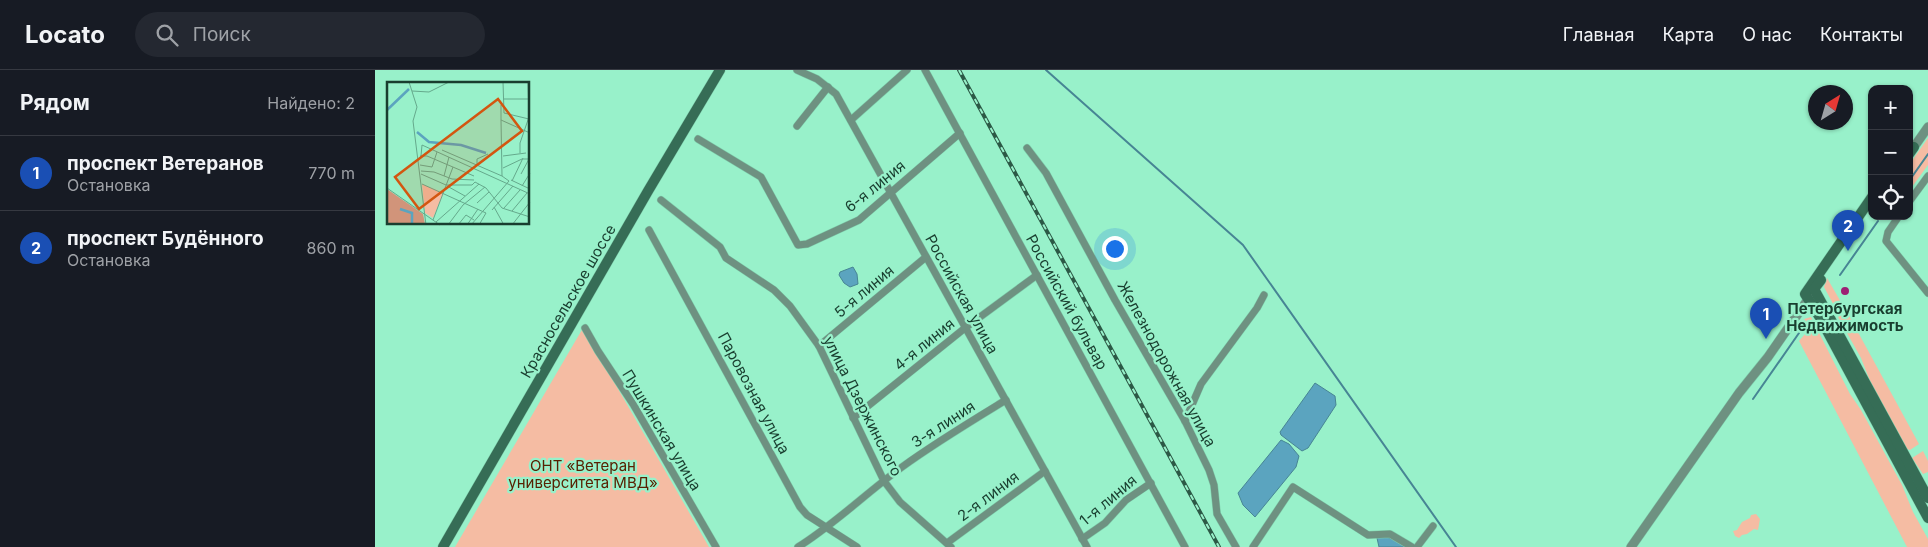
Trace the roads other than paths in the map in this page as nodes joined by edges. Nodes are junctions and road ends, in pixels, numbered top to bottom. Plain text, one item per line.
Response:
1 (719, 70) edge
2 (797, 70) edge
3 (907, 70) edge
4 (925, 70) edge
5 (828, 87) junction
6 (851, 120) junction
7 (797, 126) dead end
8 (1928, 127) edge
9 (960, 132) junction
10 (698, 139) dead end
11 (1027, 148) dead end
12 (1913, 148) edge
13 (1928, 176) edge
14 (890, 194) junction
15 (1913, 197) edge
16 (661, 200) dead end
17 (1868, 203) edge
18 (1868, 212) edge
19 (1896, 220) edge
20 (649, 230) dead end
21 (926, 257) junction
22 (1037, 274) junction
23 (1809, 292) junction
24 (1928, 293) edge
25 (1264, 295) dead end
26 (1796, 316) junction
27 (1819, 316) junction
28 (585, 328) dead end
29 (965, 328) junction
30 (819, 346) junction
31 (1739, 393) junction
32 (1006, 400) junction
33 (853, 418) junction
34 (1185, 421) junction
35 (1045, 471) junction
36 (884, 481) junction
37 (1151, 483) junction
38 (1928, 498) edge
39 (1928, 518) edge
40 (1433, 526) dead end
41 (826, 529) junction
42 (1082, 539) junction
43 (810, 544) edge
44 (949, 545) edge
45 (443, 547) edge
46 (715, 547) edge
47 (798, 547) edge
48 (857, 547) edge
49 (1087, 547) edge
50 (1185, 547) edge
51 (1236, 547) edge
52 (1253, 547) edge
53 (1412, 547) edge
54 (1417, 547) edge
55 (1631, 547) edge

1 - 45 main road, Красносельское шоссе
2 - 5 street, Российская улица
3 - 6 street
4 - 9 street, Российский бульвар
5 - 6 street, Российская улица
5 - 7 street
6 - 14 street, Российская улица
8 - 12 street
9 - 14 street, 6-я линия
9 - 22 street, Российский бульвар
10 - 14 street, 6-я линия
11 - 34 street, Железнодорожная улица
13 - 15 street
14 - 21 street, Российская улица
16 - 30 street, улица Дзержинского
17 - 23 main road
18 - 23 main road
19 - 24 street
20 - 41 street, Паровозная улица
21 - 29 street, Российская улица
21 - 30 street, 5-я линия
22 - 29 street, 4-я линия
22 - 37 street, Российский бульвар
23 - 26 street
23 - 27 main road
23 - 31 street
23 - 38 main road
25 - 34 street
26 - 27 street
26 - 31 street
27 - 39 main road
28 - 46 street, Пушкинская улица
29 - 32 street, Российская улица
29 - 33 street, 4-я линия
30 - 33 street, улица Дзержинского
31 - 55 street
32 - 35 street, Российская улица
32 - 36 street, 3-я линия
33 - 36 street, улица Дзержинского
34 - 51 street, Железнодорожная улица
35 - 42 street, Российская улица
35 - 44 street, 2-я линия
36 - 41 street, 3-я линия
36 - 44 street, улица Дзержинского
37 - 42 street, 1-я линия
37 - 50 street, Российский бульвар
40 - 54 street
41 - 43 street, 3-я линия
41 - 48 street, Паровозная улица
42 - 49 street, Российская улица
43 - 47 street, 3-я линия
52 - 53 street

